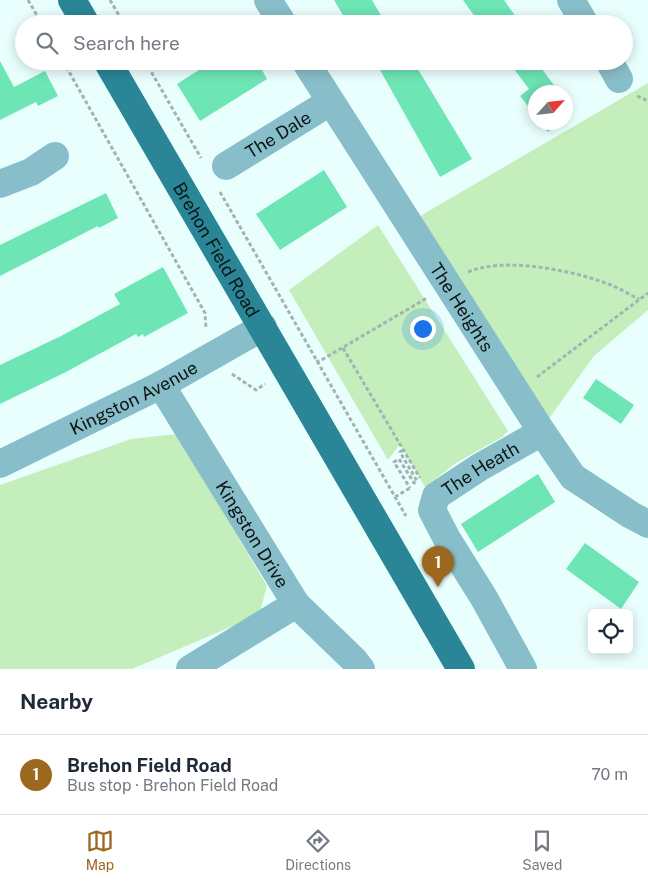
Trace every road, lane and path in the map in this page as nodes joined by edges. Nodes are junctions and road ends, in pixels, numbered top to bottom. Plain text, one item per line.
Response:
1 (28, 0) edge
2 (72, 0) edge
3 (110, 0) edge
4 (268, 0) edge
5 (570, 0) edge
6 (37, 15) edge
7 (81, 15) edge
8 (119, 15) edge
9 (277, 15) edge
10 (579, 15) edge
11 (68, 70) edge
12 (113, 70) edge
13 (151, 70) edge
14 (310, 70) edge
15 (330, 102) junction
16 (55, 156) dead end
17 (216, 172) junction
18 (0, 184) edge
19 (461, 276) dead end
20 (648, 293) edge
21 (432, 295) dead end
22 (639, 299) junction
23 (263, 327) junction
24 (343, 348) junction
25 (217, 353) junction
26 (313, 354) junction
27 (287, 368) junction
28 (536, 377) dead end
29 (161, 385) junction
30 (542, 432) junction
31 (403, 450) junction
32 (0, 464) edge
33 (436, 496) junction
34 (395, 497) junction
35 (410, 523) dead end
36 (648, 524) edge
37 (296, 604) junction
38 (190, 669) edge
39 (361, 669) edge
40 (461, 669) edge
41 (523, 669) edge

1 - 6 path
2 - 7 main road
3 - 8 path
4 - 9 street
5 - 10 street
11 - 25 path
12 - 23 main road, Brehon Field Road
13 - 17 path
14 - 15 street, The Heights
15 - 17 street, The Dale
15 - 30 street, The Heights
16 - 18 street
17 - 26 path
19 - 22 path
20 - 22 path
21 - 24 path
22 - 28 path
23 - 25 street, Kingston Avenue
23 - 27 main road, Brehon Field Road
24 - 26 path
24 - 31 path
25 - 27 path
25 - 29 street, Kingston Avenue
26 - 27 path
26 - 34 path
27 - 40 main road, Brehon Field Road
29 - 32 street, Kingston Avenue
29 - 37 street, Kingston Drive
30 - 33 street, The Heath
30 - 36 street, The Heights
31 - 33 path
31 - 34 path
33 - 41 street, The Heath
34 - 35 path
37 - 38 street
37 - 39 street, Kingston Drive

